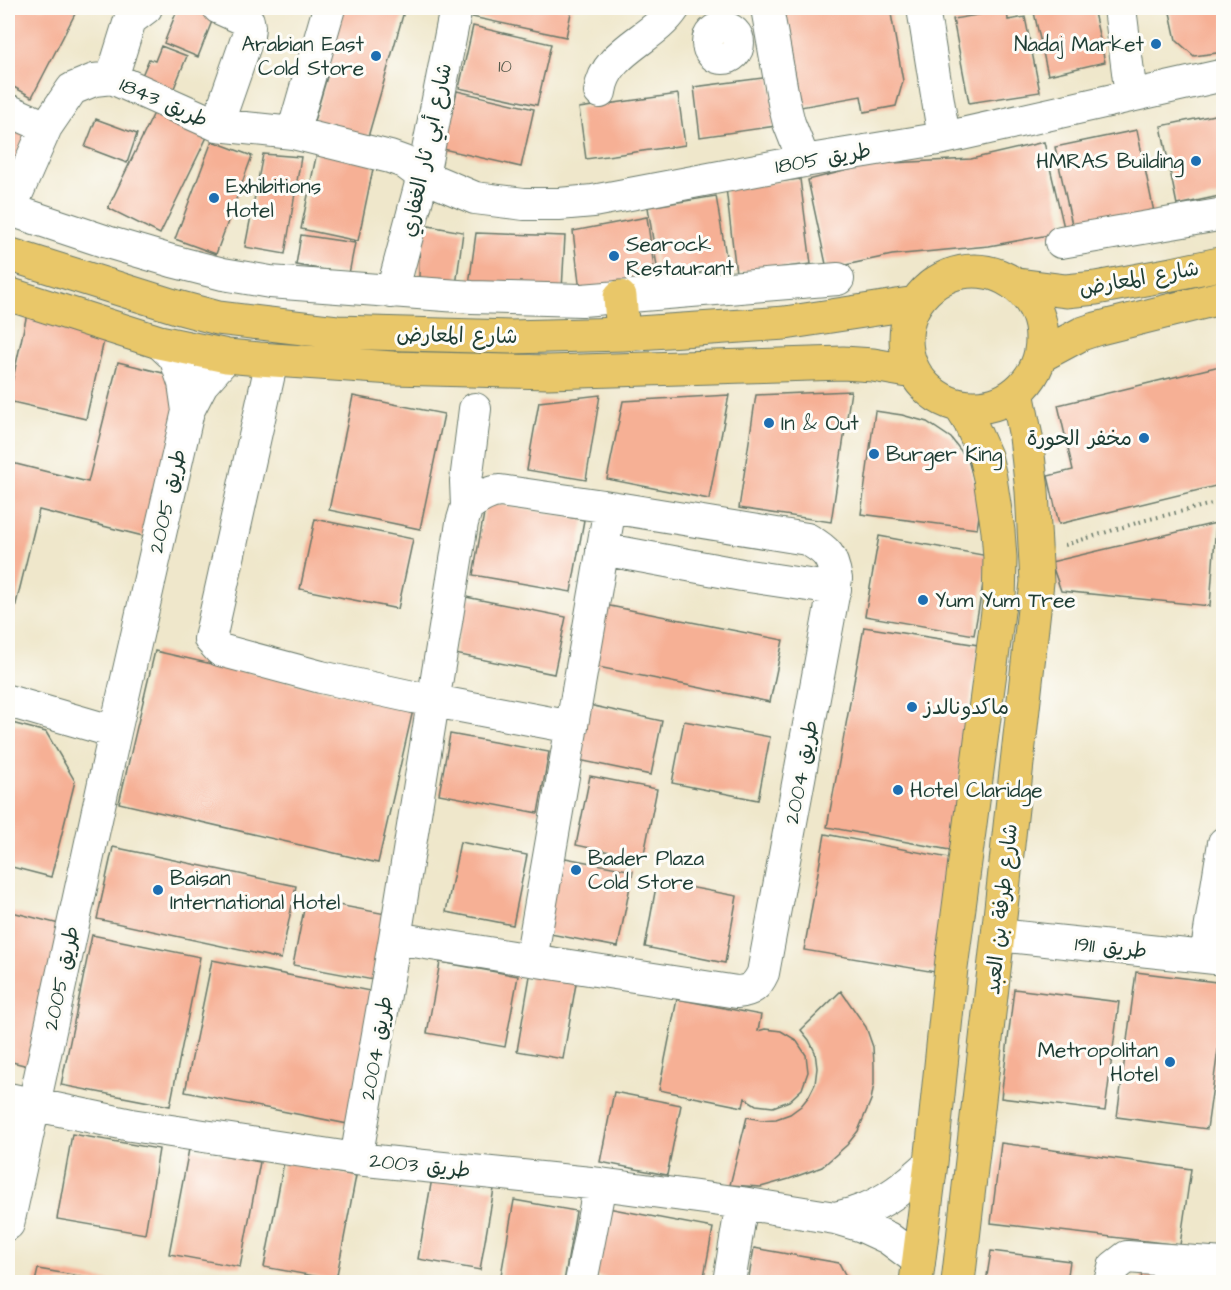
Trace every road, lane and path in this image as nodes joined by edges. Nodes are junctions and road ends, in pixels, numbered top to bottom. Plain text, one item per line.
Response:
1 (219, 8) edge
2 (329, 8) edge
3 (456, 8) edge
4 (674, 8) edge
5 (685, 8) edge
6 (767, 8) edge
7 (923, 8) edge
8 (1120, 8) edge
9 (128, 12) edge
10 (716, 30) dead end
11 (1224, 75) edge
12 (112, 78) junction
13 (600, 92) dead end
14 (1131, 96) junction
15 (8, 110) edge
16 (216, 125) junction
17 (46, 127) junction
18 (293, 133) junction
19 (944, 138) junction
20 (804, 161) junction
21 (423, 176) junction
22 (9, 209) edge
23 (1224, 214) edge
24 (1061, 242) dead end
25 (8, 254) edge
26 (1224, 263) edge
27 (838, 279) dead end
28 (1018, 285) junction
29 (392, 292) junction
30 (8, 294) edge
31 (620, 297) junction
32 (1224, 297) edge
33 (916, 303) junction
34 (623, 334) junction
35 (159, 342) junction
36 (227, 356) junction
37 (1040, 356) junction
38 (272, 360) junction
39 (914, 372) junction
40 (1017, 392) junction
41 (960, 406) junction
42 (475, 409) dead end
43 (188, 411) junction
44 (1224, 504) edge
45 (467, 506) junction
46 (610, 507) junction
47 (602, 549) junction
48 (1035, 555) junction
49 (835, 589) junction
50 (8, 701) edge
51 (433, 701) junction
52 (572, 727) junction
53 (114, 732) junction
54 (1224, 843) edge
55 (998, 935) junction
56 (401, 939) junction
57 (1215, 958) edge
58 (531, 960) junction
59 (21, 1102) edge
60 (362, 1159) junction
61 (932, 1163) junction
62 (600, 1184) junction
63 (742, 1203) junction
64 (835, 1218) junction
65 (8, 1224) edge
66 (1224, 1264) edge
67 (917, 1272) edge
68 (581, 1282) edge
69 (729, 1282) edge
70 (958, 1282) edge
71 (1110, 1282) edge

1 - 16 street, طريق 1843
2 - 18 street
3 - 21 street, شارع أبي ثار الغفاري
4 - 13 street
5 - 10 street
6 - 20 street
7 - 19 street
8 - 14 street
9 - 12 street
11 - 14 street, طريق 1805
12 - 16 street, طريق 1843
12 - 17 street
14 - 19 street, طريق 1805
15 - 17 street
16 - 18 street, طريق 1843
17 - 22 street
18 - 21 street, طريق 1843
19 - 20 street, طريق 1805
20 - 21 street, طريق 1805
21 - 29 street, شارع أبي ثار الغفاري
22 - 29 street
23 - 24 street
25 - 34 main road, شارع المعارض
26 - 28 main road, شارع المعارض
27 - 31 street
28 - 33 main road
28 - 37 main road
29 - 31 street
30 - 35 main road, شارع المعارض
31 - 34 main road
32 - 37 main road, شارع المعارض
33 - 34 main road, شارع المعارض
33 - 39 main road
35 - 36 main road, شارع المعارض
35 - 43 street, طريق 2005
36 - 38 main road, شارع المعارض
36 - 43 street, طريق 2005
37 - 40 main road
38 - 39 main road, شارع المعارض
38 - 51 street
39 - 41 main road
40 - 41 main road
40 - 48 main road, شارع طرفة بن العبد
41 - 61 main road, شارع طرفة بن العبد
42 - 45 street, طريق 2004
43 - 53 street, طريق 2005
44 - 48 path
45 - 46 street, طريق 2004
45 - 51 street, طريق 2004
46 - 47 street
46 - 49 street, طريق 2004
47 - 49 street
47 - 52 street
48 - 55 main road, شارع طرفة بن العبد
49 - 58 street, طريق 2004
50 - 53 street
51 - 52 street
51 - 56 street, طريق 2004
52 - 58 street
53 - 59 street, طريق 2005
54 - 57 street
55 - 57 street, طريق 1911
55 - 70 main road, شارع طرفة بن العبد
56 - 58 street, طريق 2004
56 - 60 street, طريق 2004
59 - 60 street, طريق 2003
59 - 65 street, طريق 2005
60 - 62 street, طريق 2003
61 - 64 street, طريق 2003
61 - 67 main road, شارع طرفة بن العبد
62 - 63 street, طريق 2003
62 - 68 street
63 - 64 street, طريق 2003
63 - 69 street
64 - 67 street, طريق 2003
66 - 71 street

